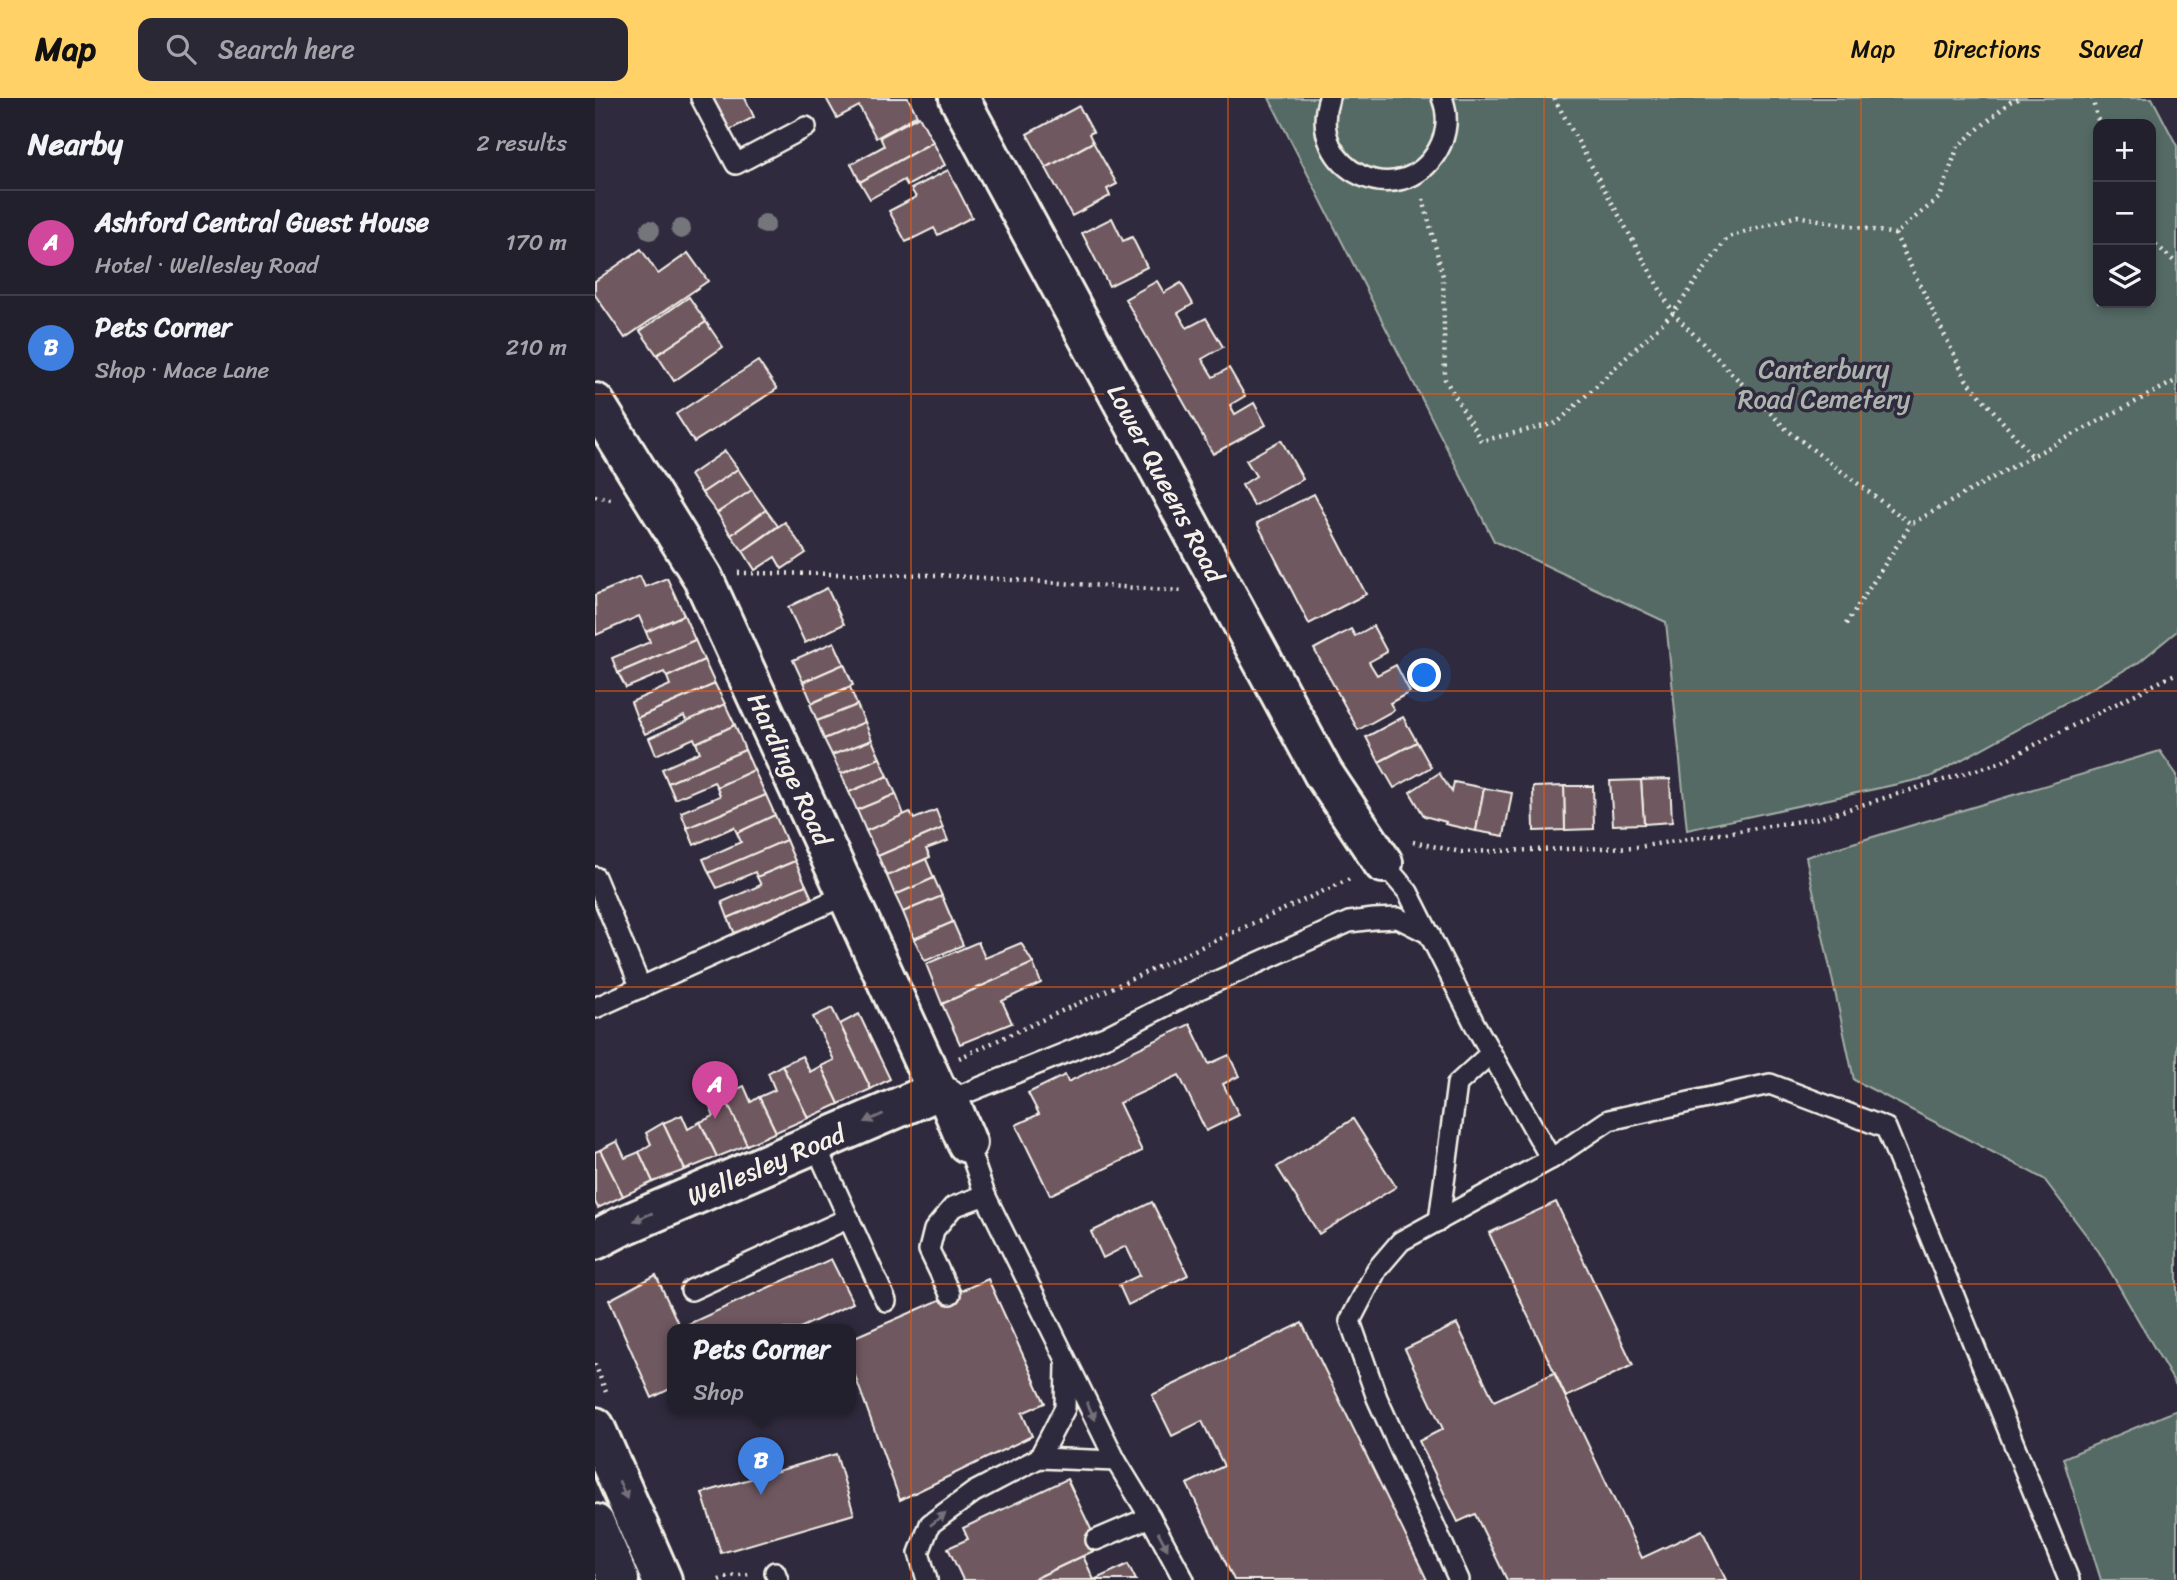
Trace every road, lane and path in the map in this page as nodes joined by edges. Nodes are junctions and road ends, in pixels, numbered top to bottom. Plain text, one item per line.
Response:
1 (701, 98) edge
2 (959, 98) edge
3 (1329, 98) edge
4 (1442, 98) edge
5 (1554, 98) edge
6 (2021, 98) edge
7 (2092, 98) edge
8 (2098, 119) edge
9 (806, 127) dead end
10 (1417, 173) junction
11 (1895, 234) junction
12 (2156, 245) edge
13 (2177, 264) edge
14 (1673, 313) junction
15 (2177, 380) edge
16 (595, 403) edge
17 (2032, 456) junction
18 (1911, 524) junction
19 (703, 578) junction
20 (1226, 594) junction
21 (1846, 624) dead end
22 (2177, 673) edge
23 (1383, 863) junction
24 (595, 877) edge
25 (848, 894) junction
26 (1430, 934) junction
27 (641, 988) junction
28 (595, 1009) edge
29 (1491, 1053) junction
30 (938, 1088) junction
31 (967, 1143) joint
32 (815, 1144) junction
33 (1552, 1159) junction
34 (985, 1195) junction
35 (849, 1218) junction
36 (1439, 1221) junction
37 (595, 1240) edge
38 (691, 1290) dead end
39 (950, 1294) dead end
40 (886, 1301) dead end
41 (1066, 1360) junction
42 (595, 1427) edge
43 (1039, 1458) junction
44 (1116, 1461) junction
45 (1150, 1517) junction
46 (595, 1524) edge
47 (1096, 1540) dead end
48 (619, 1580) edge
49 (662, 1580) edge
50 (927, 1580) edge
51 (1184, 1580) edge
52 (1459, 1580) edge
53 (2069, 1580) edge

1 - 9 lane
2 - 20 street, Lower Queens Road
3 - 10 lane
4 - 10 lane
5 - 14 path
6 - 11 path
7 - 8 path
10 - 14 path
11 - 14 path
11 - 17 path
12 - 13 path
14 - 18 path
15 - 17 path
16 - 19 street, Hardinge Road
17 - 18 path
18 - 21 path
19 - 20 path
19 - 25 street, Hardinge Road
20 - 23 street, Lower Queens Road
22 - 23 path
23 - 26 lane
23 - 30 path
24 - 27 lane
25 - 27 lane
25 - 30 street, Hardinge Road
26 - 29 lane
26 - 30 lane
27 - 28 lane
29 - 33 lane
29 - 36 lane
30 - 31 street, Hardinge Road
30 -> 32 street, Wellesley Road
31 - 34 lane
32 - 35 lane
32 -> 37 street, Wellesley Road
33 - 36 lane
33 - 53 lane
34 - 39 lane
34 - 41 lane
35 - 38 lane
35 - 40 lane
36 - 52 lane
41 - 43 lane
41 -> 44 lane
42 -> 49 street
43 - 44 lane
50 -> 43 lane
44 - 45 lane
45 - 47 lane
45 -> 51 lane
46 - 48 street

